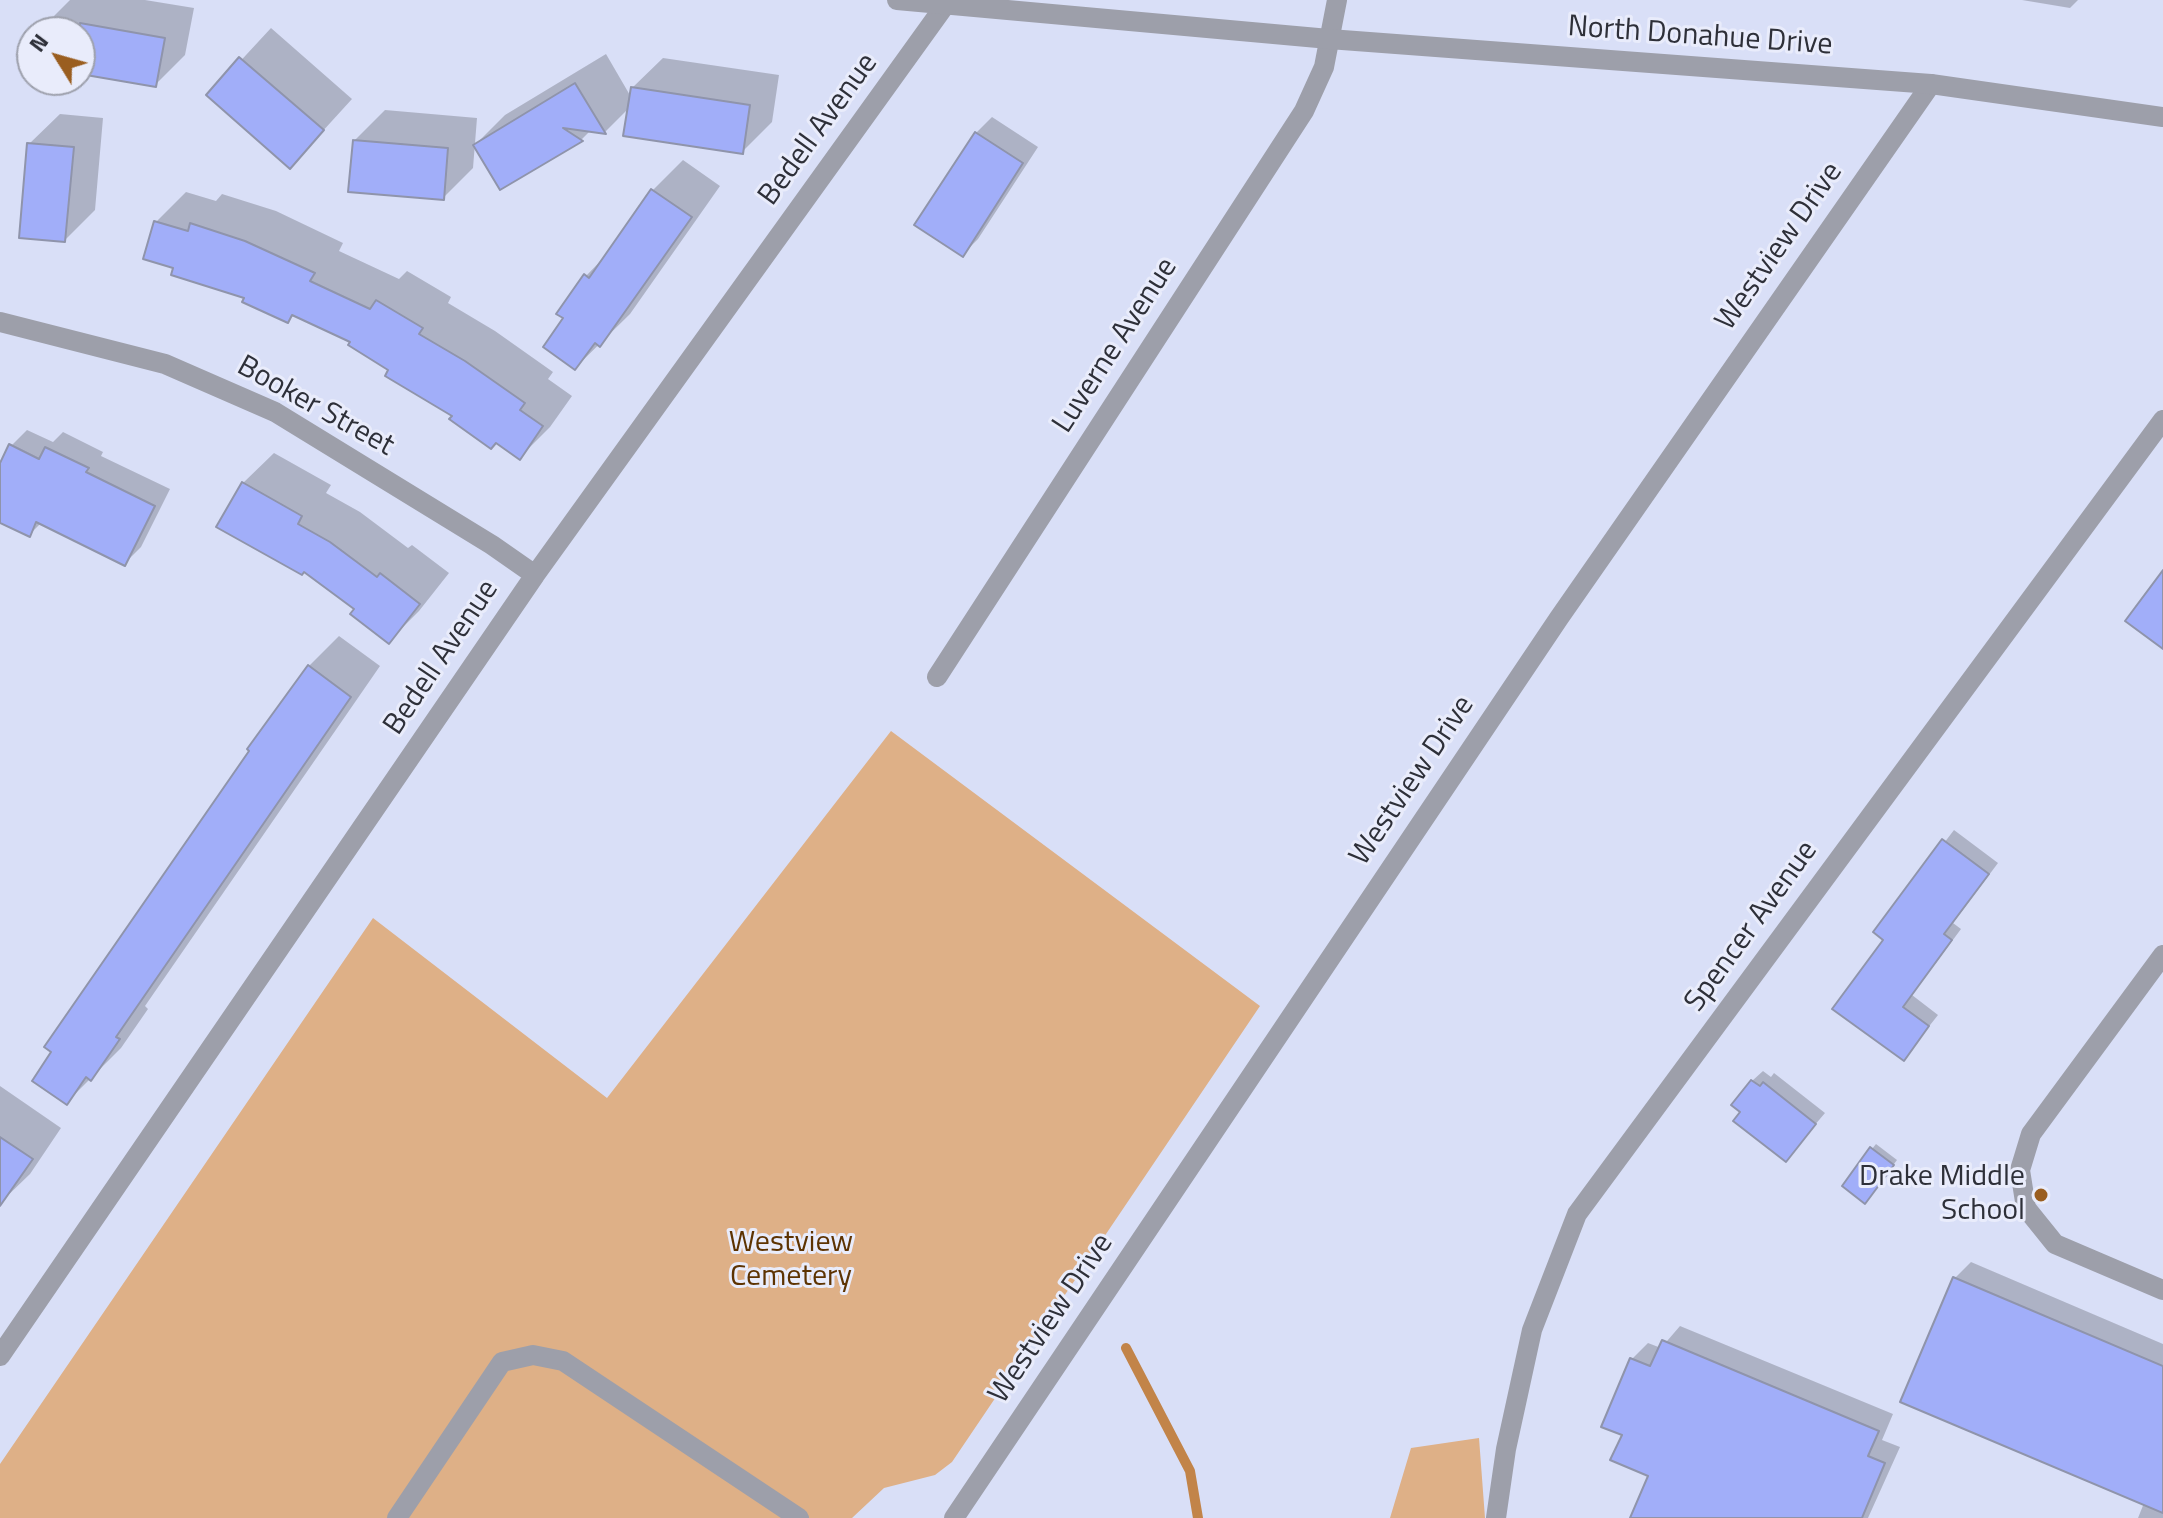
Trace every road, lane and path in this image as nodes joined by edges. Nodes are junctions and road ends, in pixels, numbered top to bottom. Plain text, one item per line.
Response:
1 (897, 0) edge
2 (1337, 0) edge
3 (946, 4) junction
4 (1329, 39) junction
5 (1931, 84) junction
6 (2163, 117) edge
7 (0, 322) edge
8 (2163, 420) edge
9 (535, 575) junction
10 (937, 677) dead end
11 (2163, 955) edge
12 (2163, 1290) edge
13 (0, 1356) edge
14 (774, 1511) edge
15 (397, 1518) edge
16 (799, 1518) edge
17 (954, 1518) edge
18 (1496, 1518) edge

1 - 3 street, North Donahue Drive
2 - 4 street, Luverne Avenue
3 - 4 street, North Donahue Drive
3 - 9 street, Bedell Avenue
4 - 5 street, North Donahue Drive
4 - 10 street, Luverne Avenue
5 - 6 street, North Donahue Drive
5 - 17 street, Westview Drive
7 - 9 street, Booker Street
8 - 18 street, Spencer Avenue
9 - 13 street, Bedell Avenue
11 - 12 street
14 - 15 street
14 - 16 street

